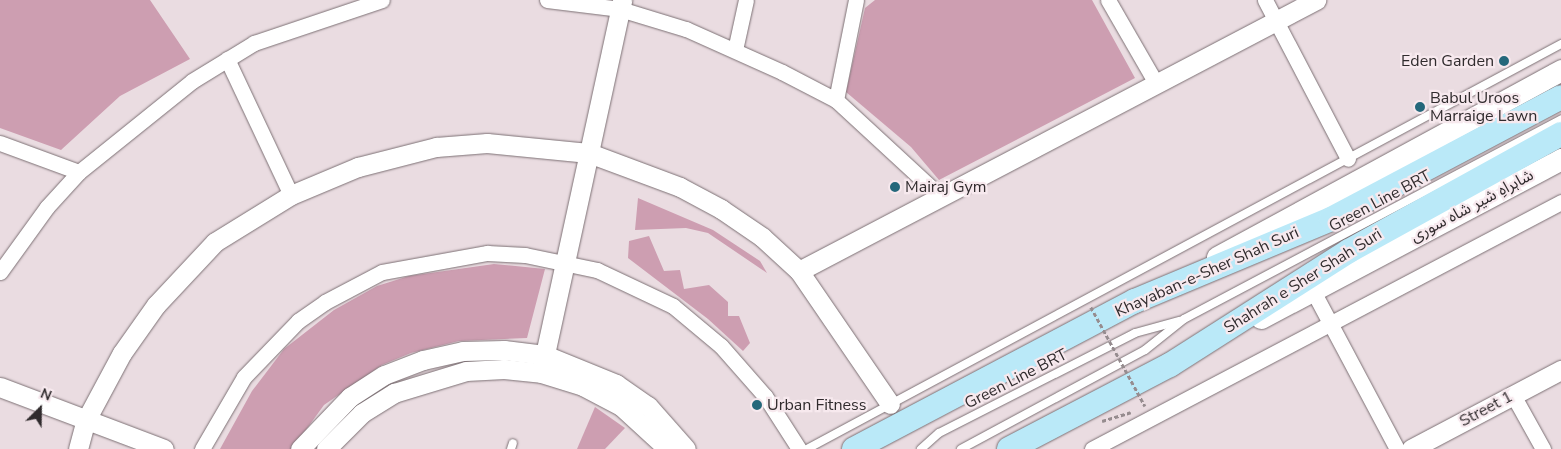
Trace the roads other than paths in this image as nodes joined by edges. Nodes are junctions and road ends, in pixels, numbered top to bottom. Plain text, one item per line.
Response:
1 (382, 0) edge
2 (547, 0) edge
3 (746, 0) edge
4 (856, 0) edge
5 (1108, 0) edge
6 (1265, 0) edge
7 (1316, 0) edge
8 (621, 5) edge
9 (1275, 19) junction
10 (1561, 44) edge
11 (735, 50) junction
12 (227, 59) junction
13 (1561, 70) edge
14 (1156, 83) junction
15 (1561, 97) edge
16 (836, 100) junction
17 (1561, 120) edge
18 (1561, 134) edge
19 (0, 143) edge
20 (589, 153) junction
21 (1348, 159) junction
22 (1561, 159) edge
23 (79, 172) junction
24 (291, 195) junction
25 (940, 196) junction
26 (1561, 202) edge
27 (566, 262) junction
28 (2, 264) edge
29 (799, 271) junction
30 (1313, 291) junction
31 (1135, 301) junction
32 (1184, 319) junction
33 (1329, 322) junction
34 (543, 364) junction
35 (1170, 365) junction
36 (1561, 370) edge
37 (0, 387) edge
38 (1514, 395) junction
39 (890, 404) junction
40 (86, 420) junction
41 (78, 449) edge
42 (164, 449) edge
43 (202, 449) edge
44 (300, 449) edge
45 (326, 449) edge
46 (668, 449) edge
47 (686, 449) edge
48 (798, 449) edge
49 (807, 449) edge
50 (854, 449) edge
51 (920, 449) edge
52 (961, 449) edge
53 (1009, 449) edge
54 (1092, 449) edge
55 (1397, 449) edge
56 (1411, 449) edge
57 (1544, 449) edge

1 - 12 street
2 - 8 street
3 - 11 street
4 - 16 street
5 - 14 street
6 - 9 street
7 - 9 street
8 - 11 street
8 - 20 street
9 - 14 street
9 - 21 street
10 - 21 lane
11 - 16 street
12 - 23 street
12 - 24 street
13 - 31 main road
14 - 25 street
15 - 31 main road, Khayaban-e-Sher Shah Suri
16 - 25 street
17 - 32 lane, Green Line BRT
18 - 35 main road, Shahrah e Sher Shah Suri
19 - 23 street
20 - 24 street
20 - 27 street
20 - 29 street
21 - 39 lane
22 - 30 main road, شاہراہِ شیر شاہ سوری
23 - 28 street
24 - 40 street
25 - 29 street
26 - 33 street
27 - 34 street
27 - 43 street
27 - 48 street
29 - 39 street
30 - 33 street
30 - 35 main road, شاہراہِ شیر شاہ سوری
31 - 50 main road, Khayaban-e-Sher Shah Suri
32 - 51 lane, Green Line BRT
32 - 52 lane, Green Line BRT
33 - 54 street
33 - 55 street
34 - 44 street
34 - 45 street
34 - 46 street
34 - 47 street
35 - 53 main road
36 - 38 street, Street 1
37 - 40 street
38 - 56 street, Street 1
38 - 57 street
39 - 49 lane
40 - 41 street
40 - 42 street

